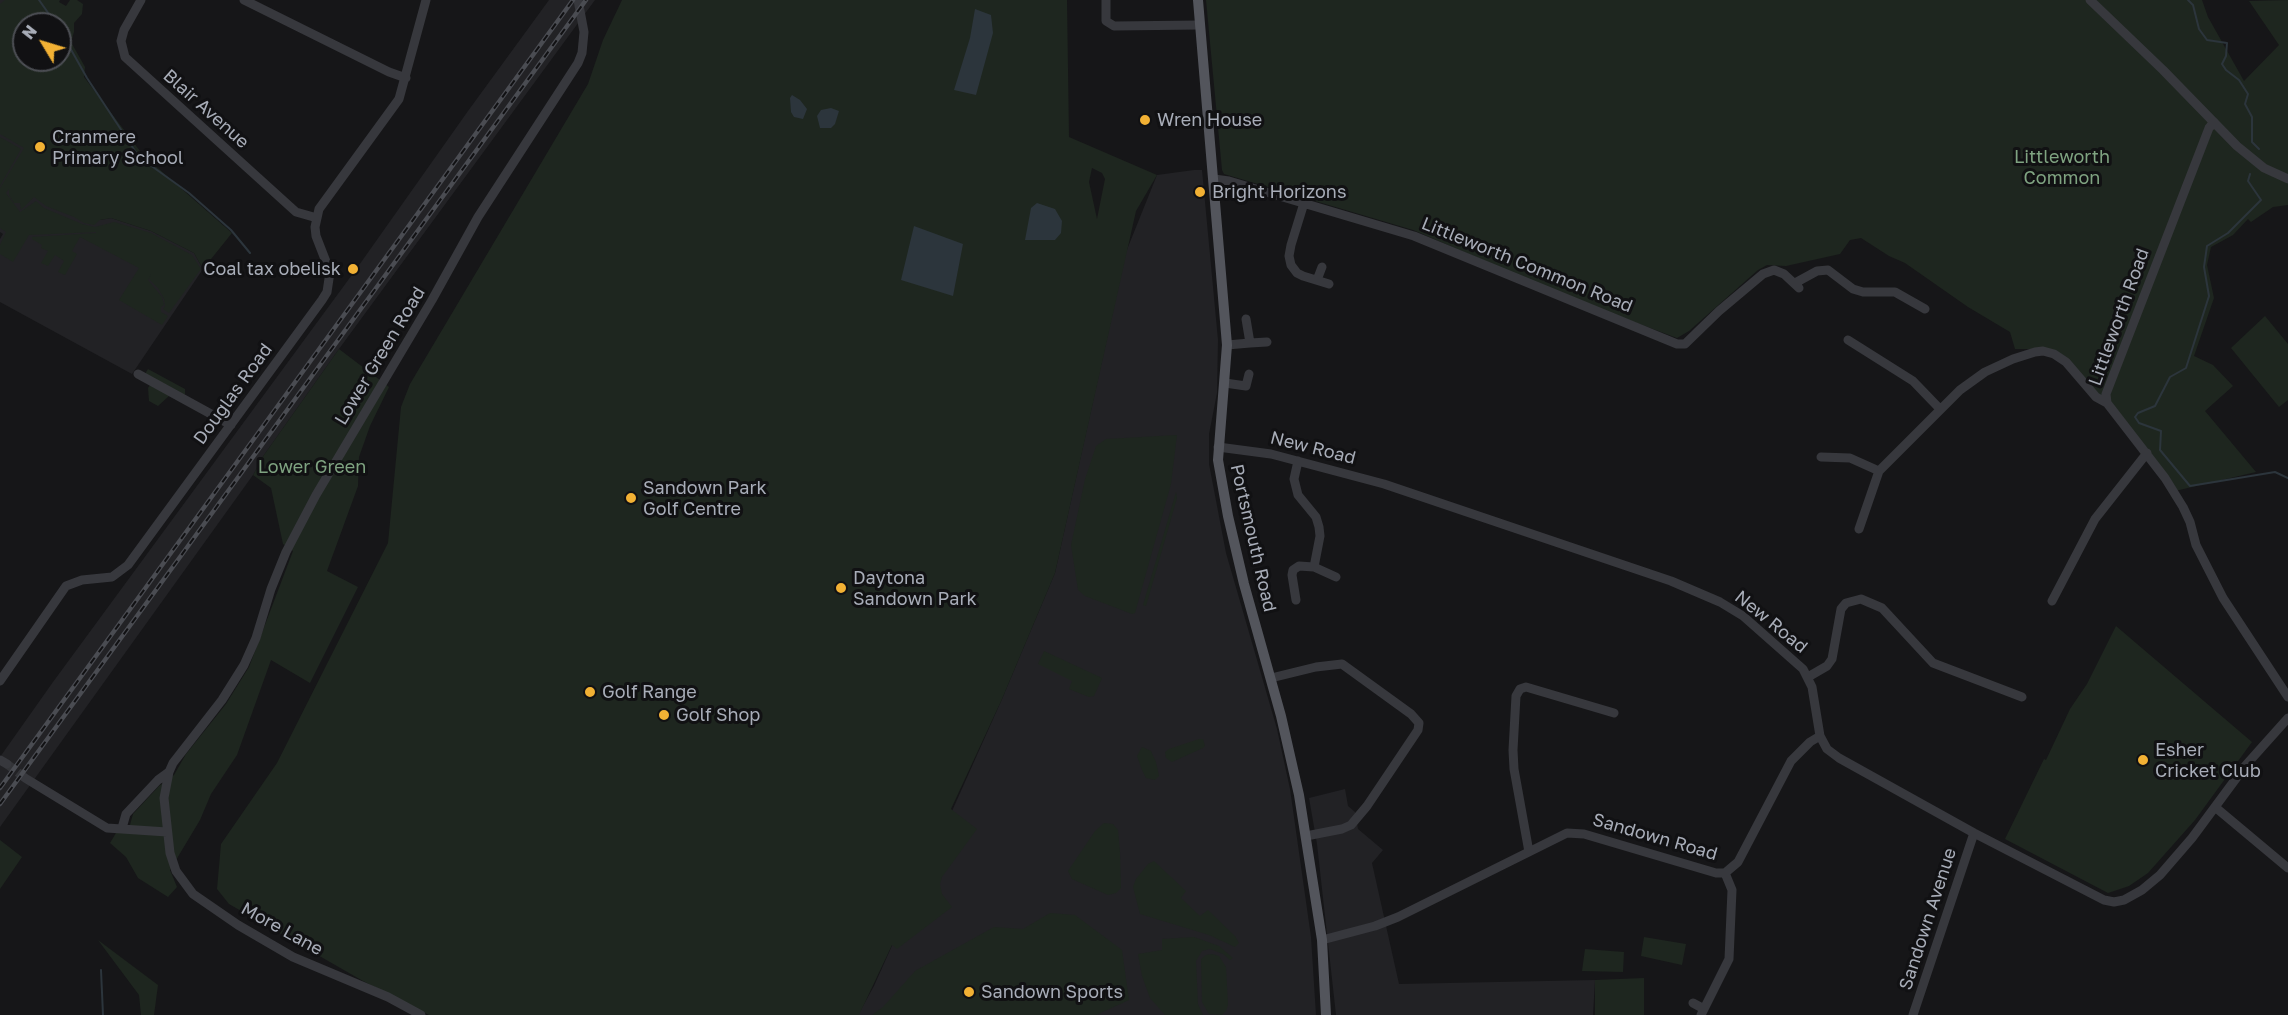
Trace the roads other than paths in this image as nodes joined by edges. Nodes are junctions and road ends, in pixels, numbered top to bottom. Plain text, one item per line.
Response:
1 (141, 0) edge
2 (244, 0) edge
3 (426, 0) edge
4 (578, 0) edge
5 (1106, 0) edge
6 (1197, 0) edge
7 (2090, 0) edge
8 (1199, 26) junction
9 (406, 78) junction
10 (2214, 122) junction
11 (1214, 179) junction
12 (2287, 179) edge
13 (1304, 203) junction
14 (316, 218) junction
15 (1322, 267) dead end
16 (1317, 280) junction
17 (1329, 284) dead end
18 (1925, 309) dead end
19 (1246, 319) dead end
20 (1848, 340) dead end
21 (1267, 342) dead end
22 (1250, 343) junction
23 (1227, 345) junction
24 (138, 374) dead end
25 (1249, 374) dead end
26 (1225, 383) junction
27 (2107, 403) junction
28 (1940, 410) junction
29 (231, 424) junction
30 (1218, 447) junction
31 (2147, 453) junction
32 (1820, 456) dead end
33 (1298, 461) junction
34 (1879, 471) junction
35 (1860, 529) dead end
36 (1320, 536) junction
37 (1330, 539) dead end
38 (1314, 567) junction
39 (1336, 577) dead end
40 (1296, 600) dead end
41 (2052, 601) dead end
42 (1808, 677) junction
43 (1271, 678) junction
44 (0, 681) edge
45 (2012, 693) junction
46 (2022, 696) dead end
47 (2288, 697) edge
48 (2009, 703) dead end
49 (1614, 713) dead end
50 (2288, 718) edge
51 (198, 731) joint
52 (1820, 736) junction
53 (169, 772) junction
54 (25, 778) tunnel mouth
55 (2215, 807) junction
56 (122, 828) junction
57 (167, 832) junction
58 (1974, 832) junction
59 (1306, 836) junction
60 (1529, 852) junction
61 (2288, 868) edge
62 (1725, 873) junction
63 (1322, 940) junction
64 (1693, 1003) dead end
65 (1327, 1012) edge
66 (1702, 1012) edge
67 (421, 1015) edge
68 (1913, 1015) edge

1 - 14 street, Blair Avenue
2 - 9 street
3 - 9 street
4 - 51 street, Lower Green Road
5 - 8 street
6 - 8 main road, Portsmouth Road
7 - 10 street
8 - 11 main road, Portsmouth Road
9 - 14 street
10 - 12 street
10 - 27 street, Littleworth Road
11 - 13 street, Littleworth Common Road
11 - 23 main road, Portsmouth Road
13 - 16 street
13 - 18 street, Littleworth Common Road
14 - 29 street, Douglas Road
15 - 16 street
16 - 17 street
19 - 22 street
20 - 28 street
21 - 22 street
22 - 23 street
23 - 26 main road, Portsmouth Road
24 - 29 street
25 - 26 street
26 - 30 main road, Portsmouth Road
27 - 28 street
27 - 31 street, Littleworth Road
28 - 34 street
29 - 44 street, Douglas Road
30 - 33 street, New Road
30 - 43 main road, Portsmouth Road
31 - 41 street
31 - 47 street, Littleworth Road
32 - 34 street
33 - 36 street
33 - 42 street, New Road
34 - 35 street
36 - 37 street
36 - 38 street
38 - 39 street
38 - 40 street
42 - 45 street
42 - 52 street, New Road
43 - 59 main road, Portsmouth Road
43 - 59 street
45 - 46 street
45 - 48 street
49 - 60 street
50 - 55 street
51 - 53 street, More Lane
52 - 58 street
52 - 62 street, Sandown Road
53 - 56 street
53 - 57 street, More Lane
54 - 56 street
55 - 58 street
55 - 61 street
56 - 57 street
57 - 67 street, More Lane
58 - 68 street, Sandown Avenue
59 - 63 main road, Portsmouth Road
60 - 62 street, Sandown Road
60 - 63 street, Sandown Road
62 - 66 street
63 - 65 main road, Portsmouth Road
64 - 66 street

